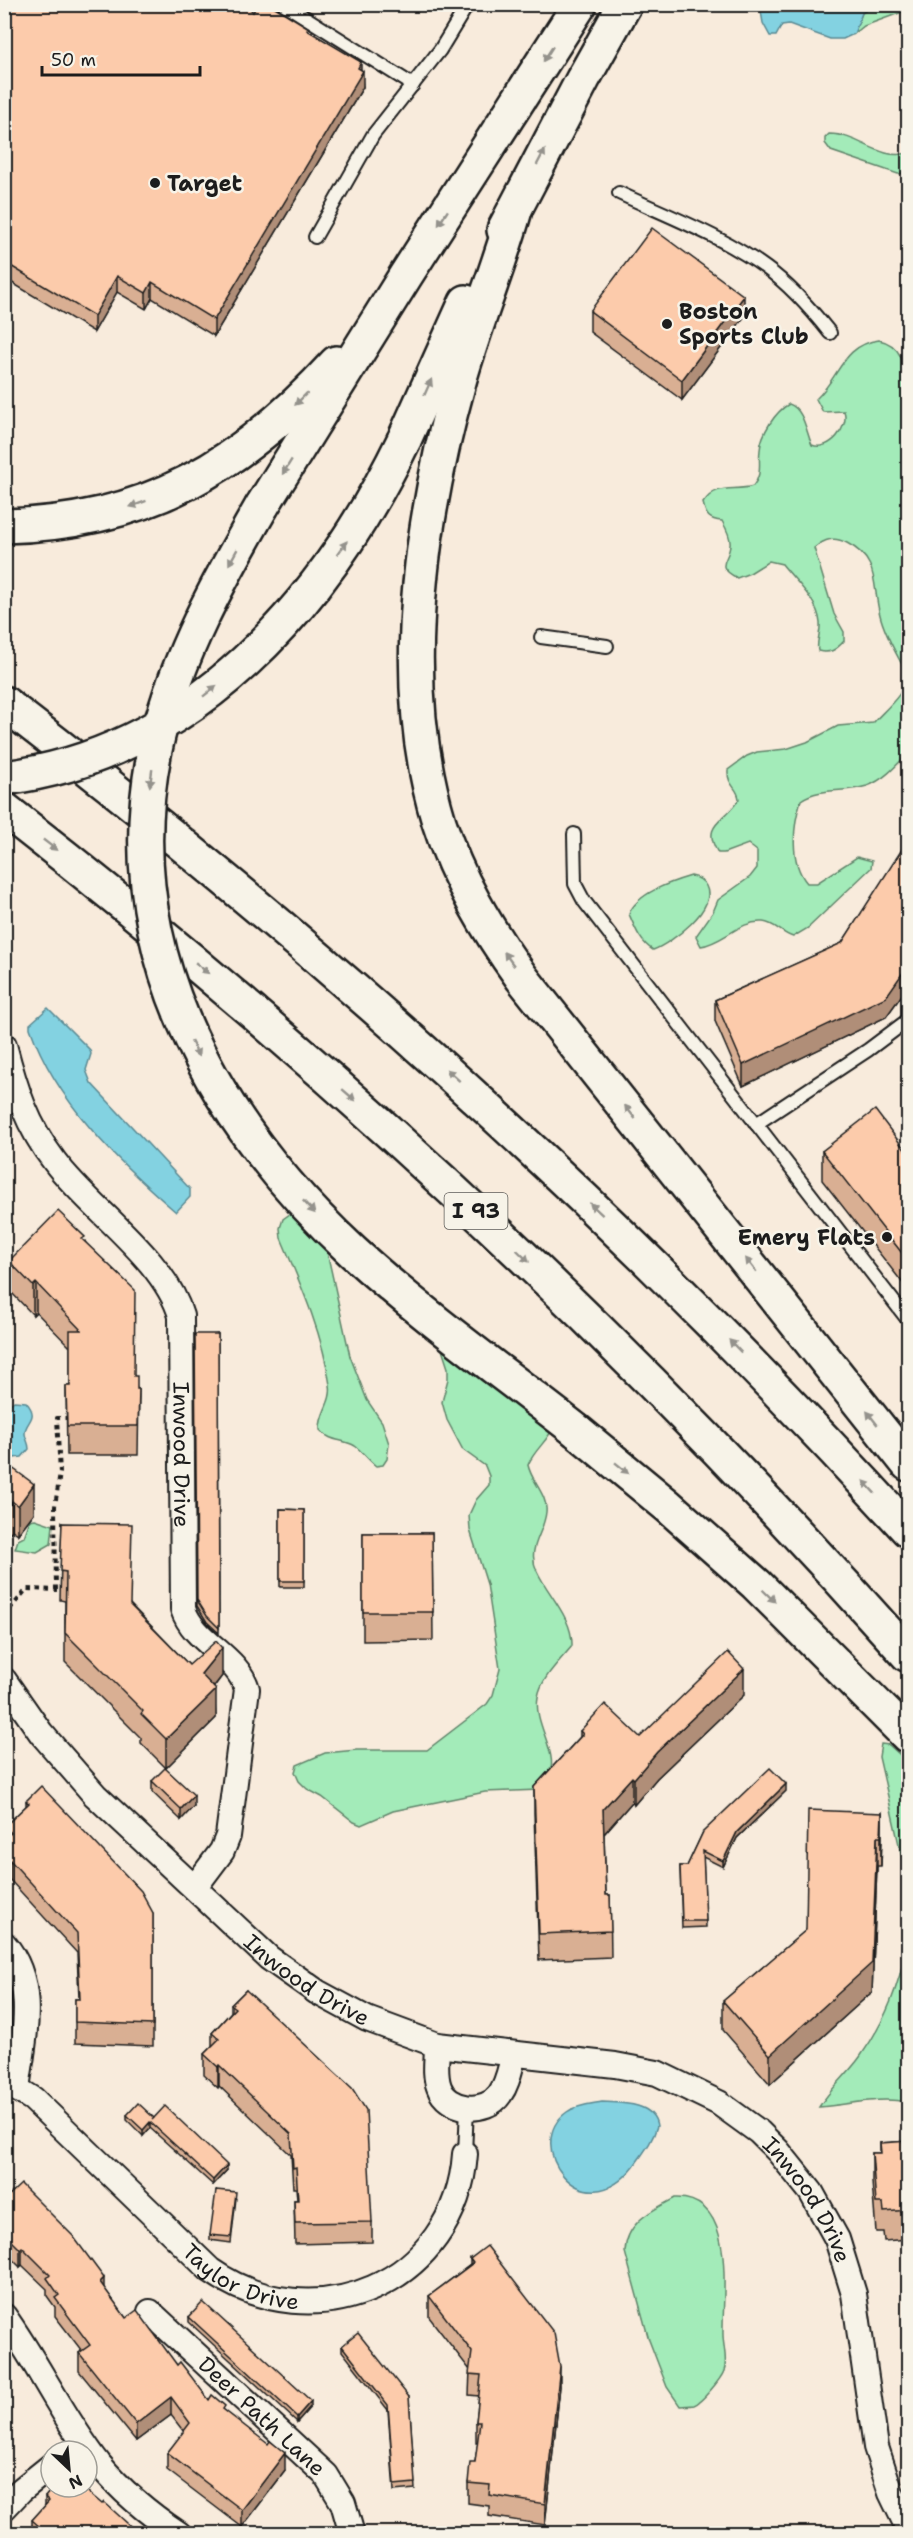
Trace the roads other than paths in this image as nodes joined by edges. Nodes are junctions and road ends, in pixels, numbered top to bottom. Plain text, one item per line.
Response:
1 (284, 4) edge
2 (468, 4) edge
3 (580, 4) edge
4 (625, 4) edge
5 (413, 85) junction
6 (619, 193) dead end
7 (515, 210) junction
8 (315, 237) dead end
9 (406, 274) junction
10 (830, 333) dead end
11 (4, 526) edge
12 (541, 637) dead end
13 (607, 646) dead end
14 (4, 703) edge
15 (4, 778) edge
16 (4, 808) edge
17 (574, 834) dead end
18 (909, 1020) edge
19 (4, 1045) edge
20 (756, 1124) junction
21 (909, 1320) edge
22 (909, 1464) edge
23 (909, 1530) edge
24 (909, 1655) edge
25 (4, 1680) edge
26 (909, 1736) edge
27 (195, 1887) junction
28 (4, 1944) edge
29 (437, 2045) junction
30 (514, 2055) junction
31 (11, 2087) edge
32 (467, 2107) junction
33 (465, 2154) joint
34 (150, 2312) dead end
35 (4, 2316) edge
36 (73, 2439) edge
37 (99, 2467) edge
38 (39, 2476) edge
39 (4, 2508) edge
40 (909, 2528) edge
41 (179, 2534) edge
42 (352, 2534) edge

1 - 5 lane
2 - 5 lane
3 -> 9 highway
7 -> 4 highway
5 - 8 lane
6 - 10 lane
15 -> 7 highway, bridge
22 -> 7 highway
9 -> 11 highway
9 -> 26 highway, bridge
12 - 13 lane
23 -> 14 highway
16 -> 24 highway, I 93
17 - 20 lane
18 - 20 lane
19 - 27 street, Inwood Drive
20 - 21 lane
25 - 27 street, Inwood Drive
27 - 29 street, Inwood Drive
28 - 31 street
29 - 30 street, Inwood Drive
29 - 32 street
30 - 32 street
30 - 40 street, Inwood Drive
31 - 33 street, Taylor Drive
32 - 33 lane
34 - 42 street, Deer Path Lane
35 - 36 street
37 - 41 street
38 - 39 street

